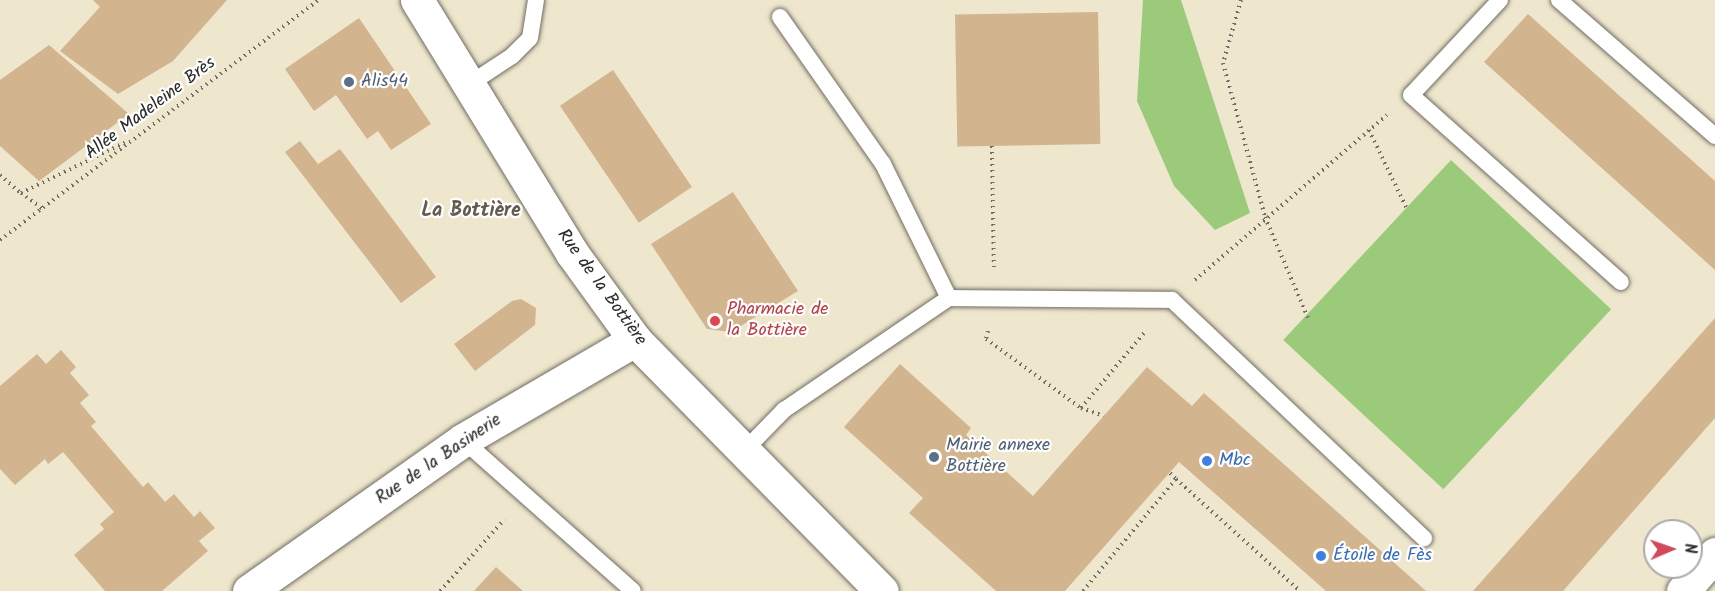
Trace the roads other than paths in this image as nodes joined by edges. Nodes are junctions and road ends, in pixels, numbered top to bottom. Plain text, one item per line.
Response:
1 (417, 0) edge
2 (536, 0) edge
3 (1500, 0) edge
4 (1558, 0) edge
5 (780, 17) dead end
6 (468, 85) junction
7 (1715, 136) edge
8 (1621, 282) dead end
9 (949, 298) junction
10 (635, 340) junction
11 (463, 440) junction
12 (745, 450) junction
13 (1424, 538) dead end
14 (1715, 554) edge
15 (249, 591) edge
16 (633, 591) edge
17 (882, 591) edge
18 (1683, 591) edge

1 - 6 street, Rue de la Bottière
2 - 6 lane
3 - 8 lane
4 - 7 lane
5 - 9 lane
6 - 10 street, Rue de la Bottière
9 - 12 lane
9 - 13 lane
10 - 11 street, Rue de la Basinerie
10 - 12 street, Rue de la Bottière
11 - 15 street, Rue de la Basinerie
11 - 16 lane
12 - 17 street, Rue de la Bottière
14 - 18 street

